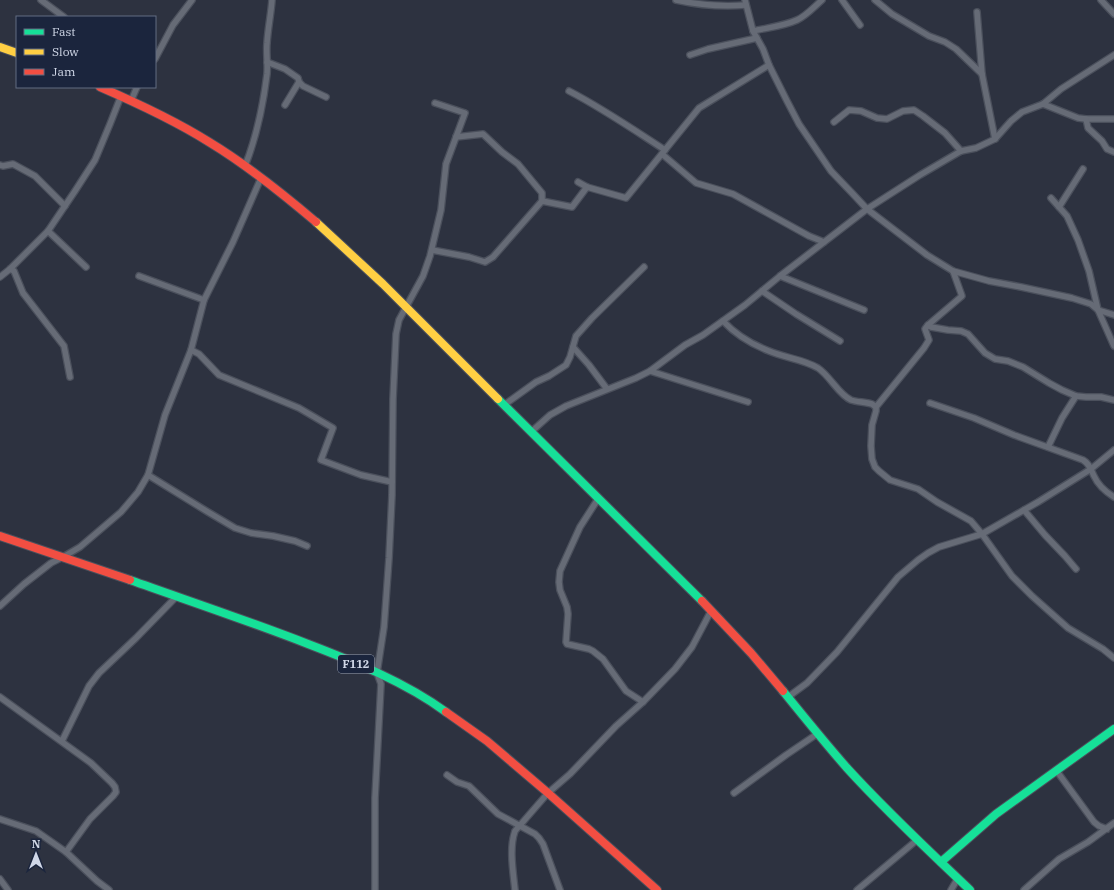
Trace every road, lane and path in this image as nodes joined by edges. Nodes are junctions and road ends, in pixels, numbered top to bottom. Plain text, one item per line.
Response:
1 (41, 0) edge
2 (192, 0) edge
3 (272, 0) edge
4 (676, 0) edge
5 (822, 0) edge
6 (842, 0) edge
7 (875, 0) edge
8 (1101, 0) edge
9 (746, 3) edge
10 (977, 12) dead end
11 (1114, 14) edge
12 (63, 16) edge
13 (860, 24) dead end
14 (753, 31) junction
15 (756, 38) junction
16 (0, 47) edge
17 (16, 53) edge
18 (690, 55) dead end
19 (1114, 55) edge
20 (156, 56) edge
21 (267, 62) junction
22 (769, 65) junction
23 (982, 74) junction
24 (299, 82) junction
25 (102, 88) edge
26 (137, 88) edge
27 (569, 91) dead end
28 (121, 96) junction
29 (326, 97) dead end
30 (131, 101) junction
31 (435, 103) dead end
32 (1043, 104) junction
33 (285, 105) dead end
34 (1086, 119) junction
35 (1114, 119) edge
36 (834, 122) dead end
37 (456, 137) junction
38 (995, 139) junction
39 (960, 151) junction
40 (664, 152) junction
41 (1114, 152) edge
42 (0, 165) edge
43 (245, 166) junction
44 (1083, 169) dead end
45 (261, 178) junction
46 (578, 182) dead end
47 (587, 187) junction
48 (1051, 198) dead end
49 (542, 201) junction
50 (65, 206) junction
51 (1059, 207) junction
52 (867, 208) junction
53 (48, 231) junction
54 (824, 242) junction
55 (432, 250) junction
56 (86, 267) dead end
57 (644, 267) dead end
58 (10, 269) junction
59 (954, 271) junction
60 (0, 276) edge
61 (139, 276) dead end
62 (780, 276) junction
63 (762, 291) junction
64 (204, 300) junction
65 (406, 308) junction
66 (864, 310) dead end
67 (1098, 310) junction
68 (1114, 315) edge
69 (723, 321) junction
70 (928, 325) junction
71 (840, 341) dead end
72 (574, 346) junction
73 (1114, 346) edge
74 (191, 350) junction
75 (650, 371) junction
76 (70, 378) dead end
77 (607, 389) junction
78 (1076, 396) junction
79 (1114, 400) edge
80 (748, 402) dead end
81 (930, 403) dead end
82 (504, 405) junction
83 (876, 407) junction
84 (531, 432) junction
85 (1048, 447) junction
86 (1114, 450) edge
87 (1091, 469) junction
88 (148, 475) junction
89 (392, 482) junction
90 (1114, 497) edge
91 (598, 500) junction
92 (1024, 510) junction
93 (982, 534) junction
94 (0, 536) edge
95 (307, 546) dead end
96 (63, 557) junction
97 (1076, 569) dead end
98 (176, 597) junction
99 (0, 606) edge
100 (711, 611) junction
101 (1114, 658) edge
102 (377, 673) junction
103 (0, 697) edge
104 (788, 697) junction
105 (643, 702) junction
106 (1114, 729) edge
107 (817, 734) junction
108 (62, 741) junction
109 (1056, 770) junction
110 (447, 776) dead end
111 (548, 793) junction
112 (734, 793) dead end
113 (0, 819) edge
114 (1114, 823) edge
115 (519, 825) junction
116 (1107, 829) junction
117 (917, 840) junction
118 (66, 852) junction
119 (941, 862) junction
120 (958, 878) junction
121 (0, 879) edge
122 (8, 890) edge
123 (110, 890) edge
124 (375, 890) edge
125 (515, 890) edge
126 (560, 890) edge
127 (657, 890) edge
128 (857, 890) edge
129 (951, 890) edge
130 (970, 890) edge
131 (1024, 890) edge

1 - 12 street
2 - 20 street
3 - 21 street
4 - 9 street
5 - 14 street
6 - 13 street
7 - 23 street
8 - 11 street
9 - 14 street
10 - 23 street
14 - 15 street
15 - 18 street
15 - 22 street
16 - 17 main road
19 - 32 street
21 - 24 street
21 - 43 street
22 - 40 street
22 - 52 street
23 - 38 street
24 - 29 street
24 - 33 street
25 - 28 main road
26 - 30 street
27 - 40 street
28 - 30 main road
28 - 50 street
30 - 43 main road
31 - 37 street
32 - 34 street
32 - 38 street
34 - 35 street
34 - 41 street
36 - 39 street
37 - 49 street
37 - 55 street
38 - 39 street
39 - 52 street
40 - 47 street
40 - 54 street
42 - 50 street
43 - 45 main road
44 - 51 street
45 - 64 street
45 - 65 main road
46 - 47 street
47 - 49 street
48 - 51 street
49 - 55 street
50 - 53 street
51 - 67 street
52 - 54 street
52 - 59 street
53 - 56 street
53 - 58 street
54 - 62 street
55 - 65 street
57 - 72 street
58 - 60 street
58 - 76 street
59 - 67 street
59 - 70 street
61 - 64 street
62 - 63 street
62 - 66 street
63 - 69 street
63 - 71 street
64 - 74 street
65 - 82 main road
65 - 89 street
67 - 68 street
67 - 73 street
69 - 75 street
69 - 83 street
70 - 78 street
70 - 83 street
72 - 77 street
72 - 82 street
74 - 88 street
74 - 89 street
75 - 77 street
75 - 80 street
77 - 84 street
78 - 79 street
78 - 85 street
81 - 85 street
82 - 84 main road
83 - 93 street
84 - 91 main road
85 - 87 street
86 - 87 street
87 - 90 street
87 - 92 street
88 - 95 street
88 - 96 street
89 - 102 street
91 - 100 main road
91 - 105 street
92 - 93 street
92 - 97 street
93 - 101 street
93 - 104 street
94 - 96 main road, F112
96 - 98 main road, F112
96 - 99 street
98 - 102 main road, F112
98 - 108 street
100 - 104 main road
100 - 105 street
102 - 111 main road, F112
102 - 124 street
103 - 108 street
104 - 107 main road
105 - 111 street
106 - 109 main road
107 - 112 street
107 - 117 main road
108 - 118 street
109 - 116 street
109 - 119 main road
110 - 115 street
111 - 115 street
111 - 127 main road, F112
113 - 118 street
114 - 116 street
115 - 125 street
115 - 126 street
116 - 131 street
117 - 119 main road
117 - 128 street
118 - 123 street
119 - 120 main road
120 - 129 street
120 - 130 main road
121 - 122 street

